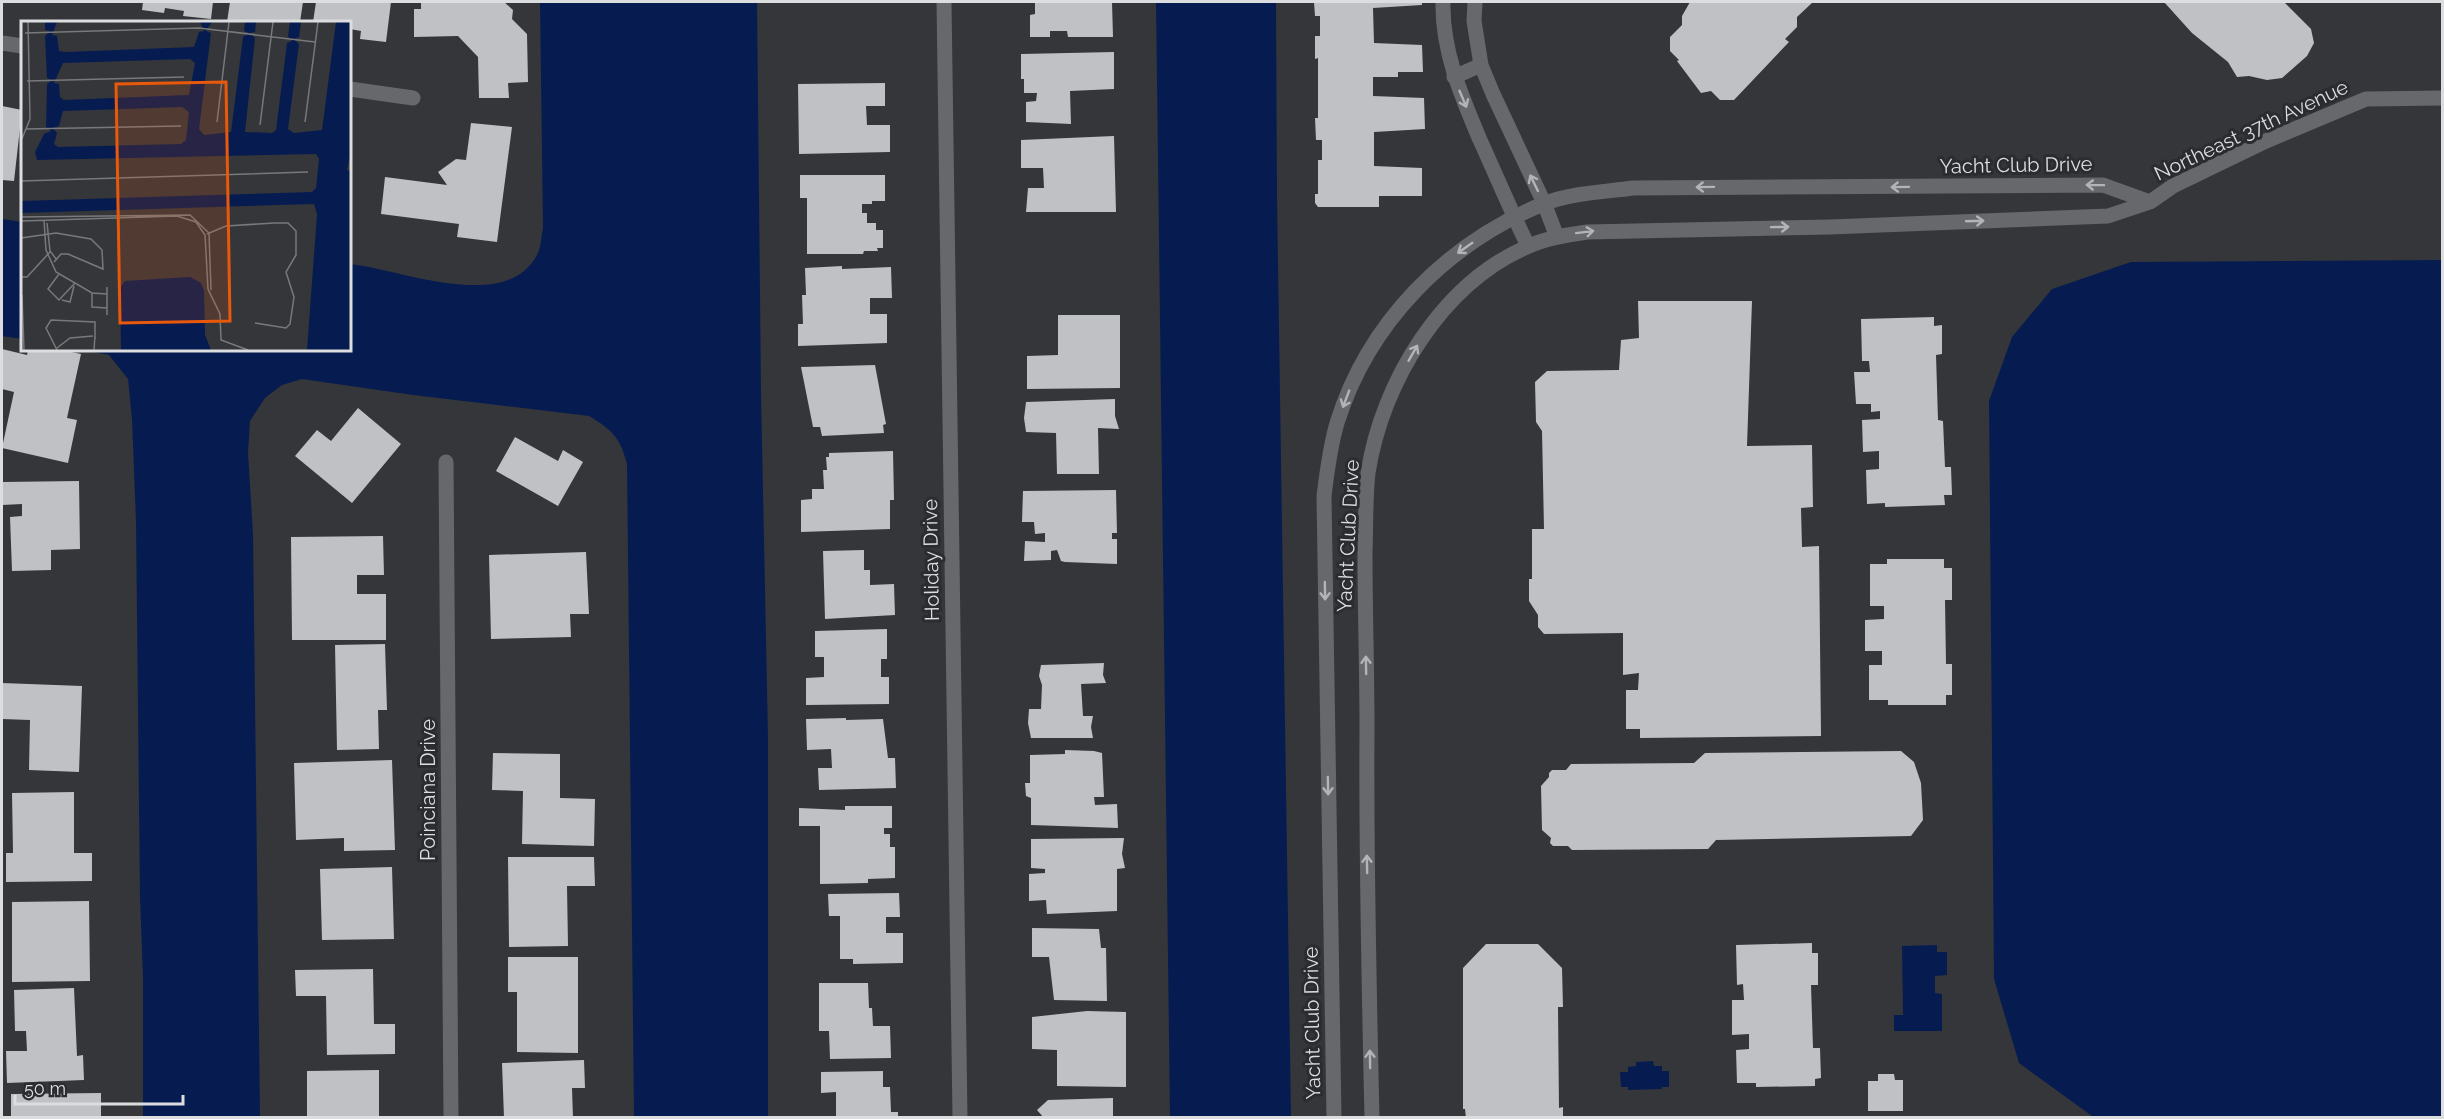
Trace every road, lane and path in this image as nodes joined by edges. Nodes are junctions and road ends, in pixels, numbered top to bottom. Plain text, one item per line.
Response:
1 (944, 2) edge
2 (1443, 2) edge
3 (1474, 2) edge
4 (2, 43) edge
5 (21, 46) edge
6 (1481, 65) junction
7 (1454, 77) junction
8 (351, 89) edge
9 (413, 98) dead end
10 (2442, 98) edge
11 (2150, 202) junction
12 (1544, 204) junction
13 (1515, 218) junction
14 (1557, 237) junction
15 (1528, 246) junction
16 (446, 462) dead end
17 (451, 1118) edge
18 (960, 1118) edge
19 (1334, 1118) edge
20 (1372, 1118) edge

1 - 18 street, Holiday Drive
2 - 7 street
3 - 6 street
4 - 5 street
6 - 7 street
12 -> 6 street
7 -> 13 street
8 - 9 street
10 - 11 street, Northeast 37th Avenue
11 -> 12 street, Yacht Club Drive
14 -> 11 street, Yacht Club Drive
12 - 13 street, Yacht Club Drive
12 - 14 street
13 - 15 street
13 -> 19 street, Yacht Club Drive
14 - 15 street, Yacht Club Drive
20 -> 15 street, Yacht Club Drive
16 - 17 street, Poinciana Drive

